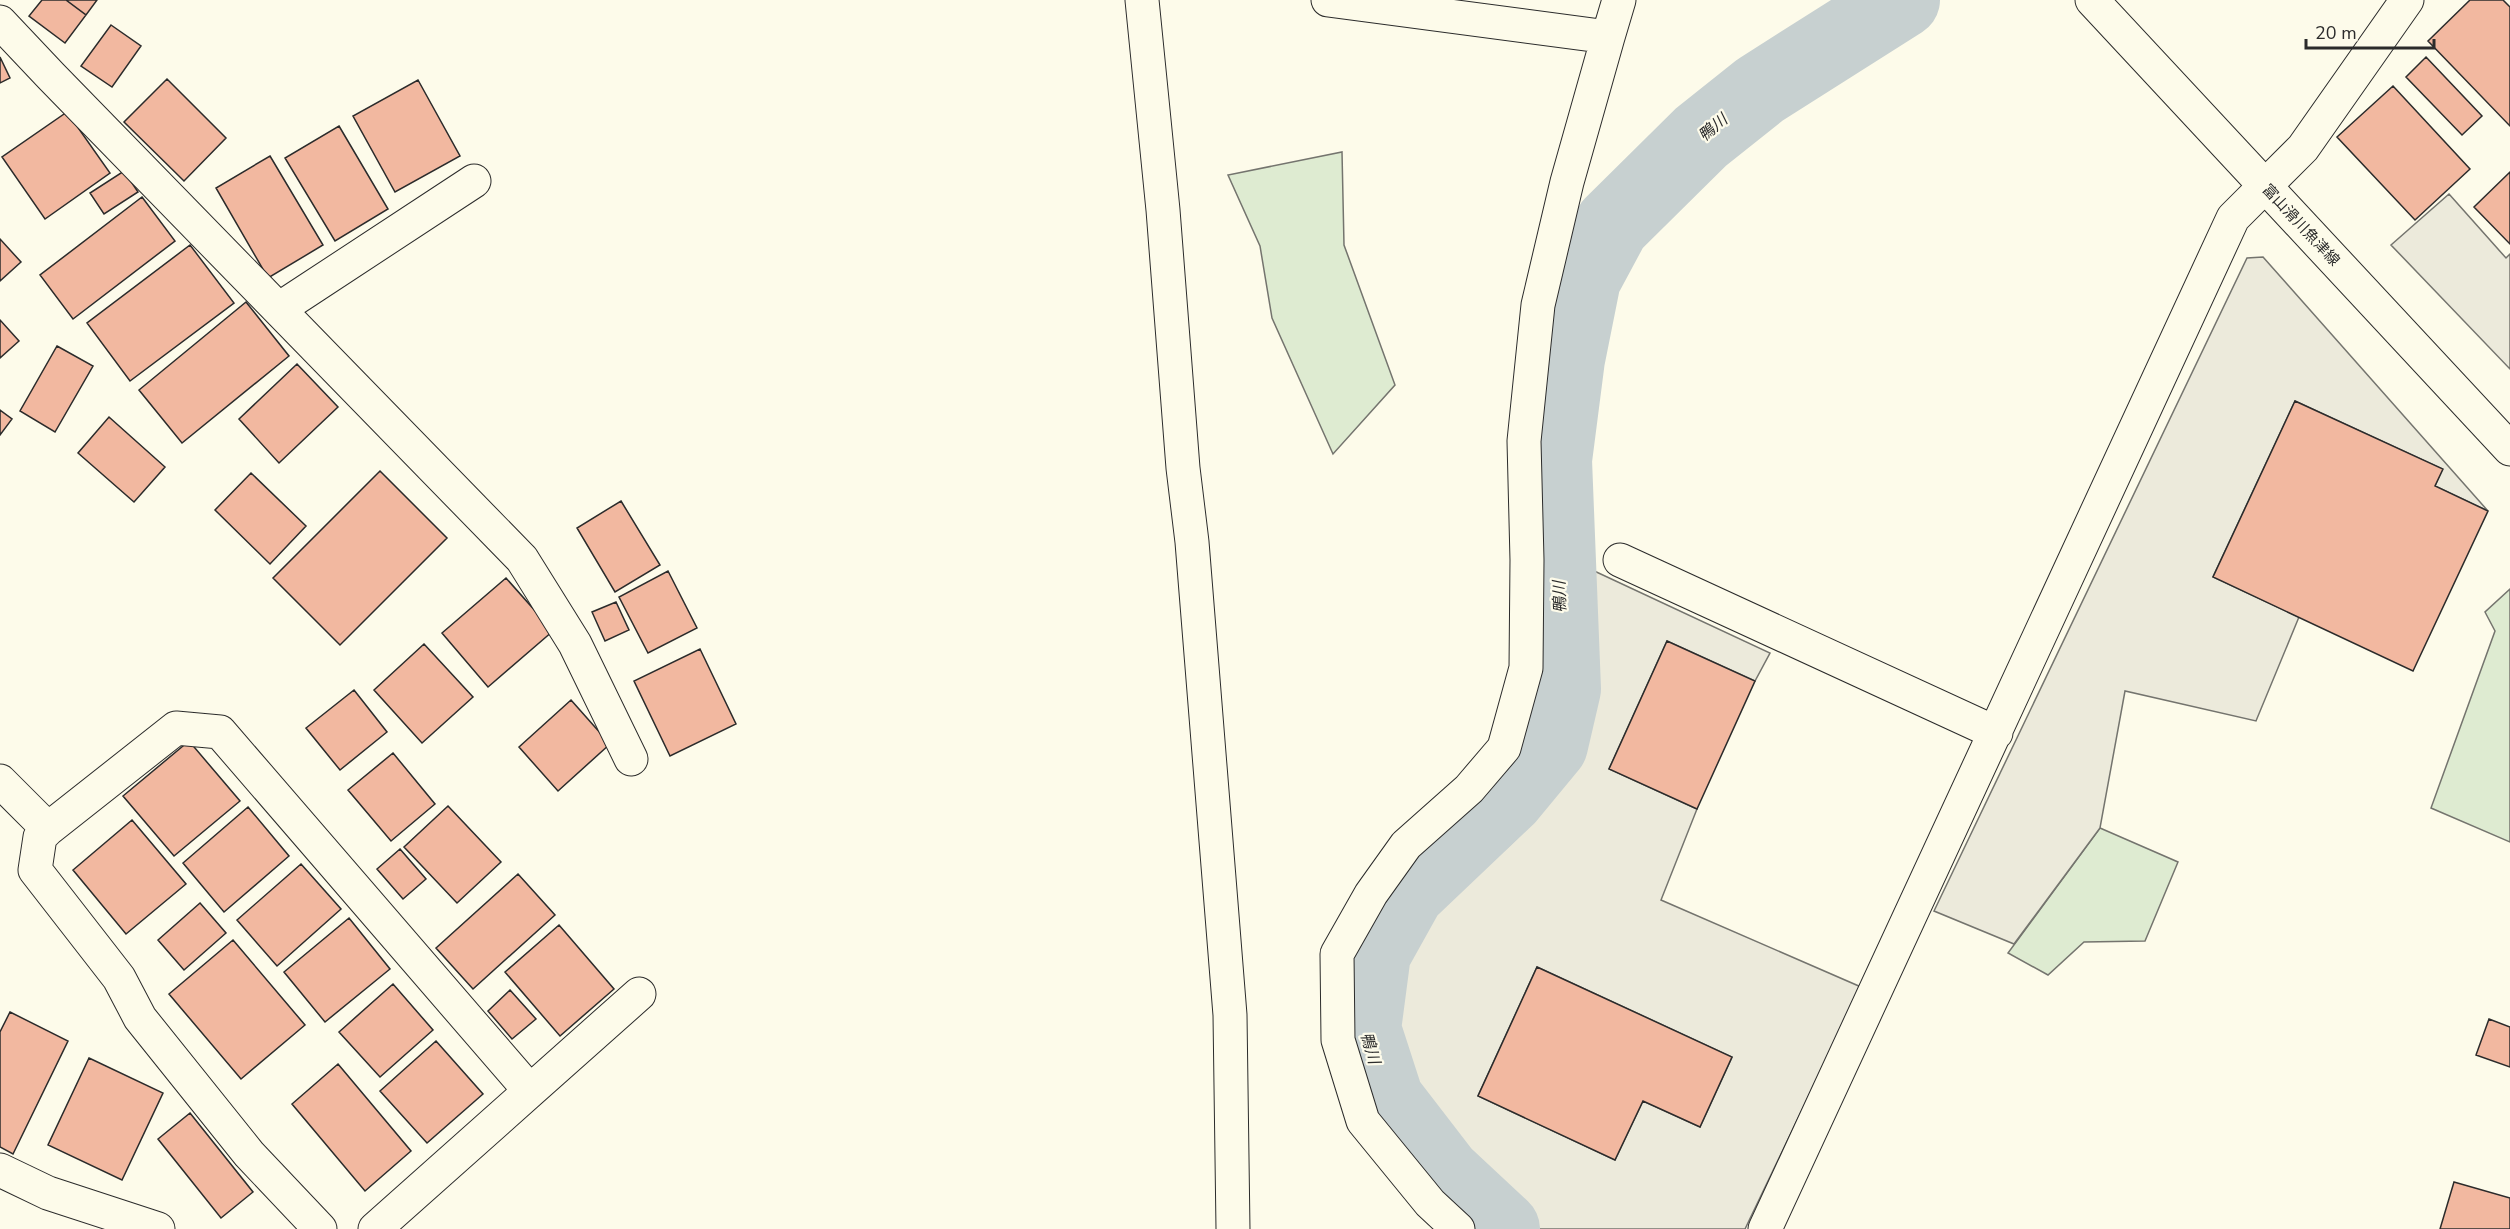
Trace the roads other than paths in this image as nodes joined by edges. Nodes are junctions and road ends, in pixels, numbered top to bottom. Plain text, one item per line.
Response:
1 (1142, 0) edge
2 (1328, 0) edge
3 (1619, 0) edge
4 (2092, 0) edge
5 (2407, 0) edge
6 (0, 22) edge
7 (1608, 37) junction
8 (474, 181) dead end
9 (2265, 186) junction
10 (279, 309) junction
11 (2510, 449) edge
12 (1620, 560) dead end
13 (1996, 733) junction
14 (631, 759) dead end
15 (0, 781) edge
16 (48, 830) junction
17 (639, 994) dead end
18 (530, 1091) junction
19 (0, 1170) edge
20 (158, 1229) edge
21 (320, 1229) edge
22 (375, 1229) edge
23 (1233, 1229) edge
24 (1458, 1229) edge
25 (1765, 1229) edge

1 - 23 street
2 - 7 street
3 - 7 street
4 - 9 street, 富山滑川魚津線
5 - 9 street
6 - 10 street
7 - 24 street
8 - 10 street
9 - 11 street, 富山滑川魚津線
9 - 13 street
10 - 14 street
12 - 13 street
13 - 25 street
15 - 16 street
16 - 18 street
16 - 21 street
17 - 18 street
18 - 22 street
19 - 20 street

